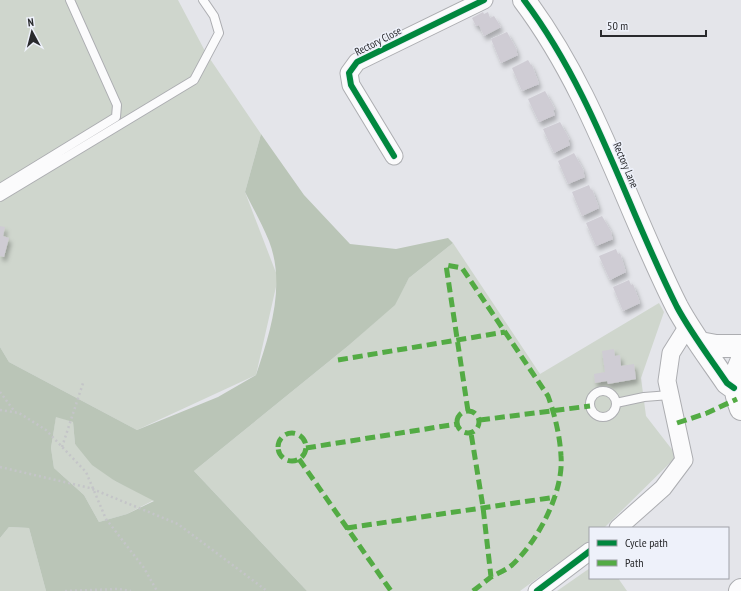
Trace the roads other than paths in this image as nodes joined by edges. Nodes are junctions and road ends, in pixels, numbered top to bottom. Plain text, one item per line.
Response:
1 (70, 0) edge
2 (203, 0) edge
3 (484, 0) edge
4 (524, 0) edge
5 (394, 156) dead end
6 (0, 188) edge
7 (0, 197) edge
8 (694, 334) junction
9 (741, 346) edge
10 (741, 362) edge
11 (670, 395) junction
12 (737, 399) edge
13 (616, 403) dead end
14 (619, 527) edge
15 (589, 552) edge
16 (537, 591) edge

1 - 6 lane
2 - 7 lane
3 - 5 street, Rectory Close
4 - 8 street, Rectory Lane
8 - 9 street
8 - 11 street
8 - 12 street, Rectory Lane
10 - 12 street
11 - 13 lane
11 - 14 street
15 - 16 street

